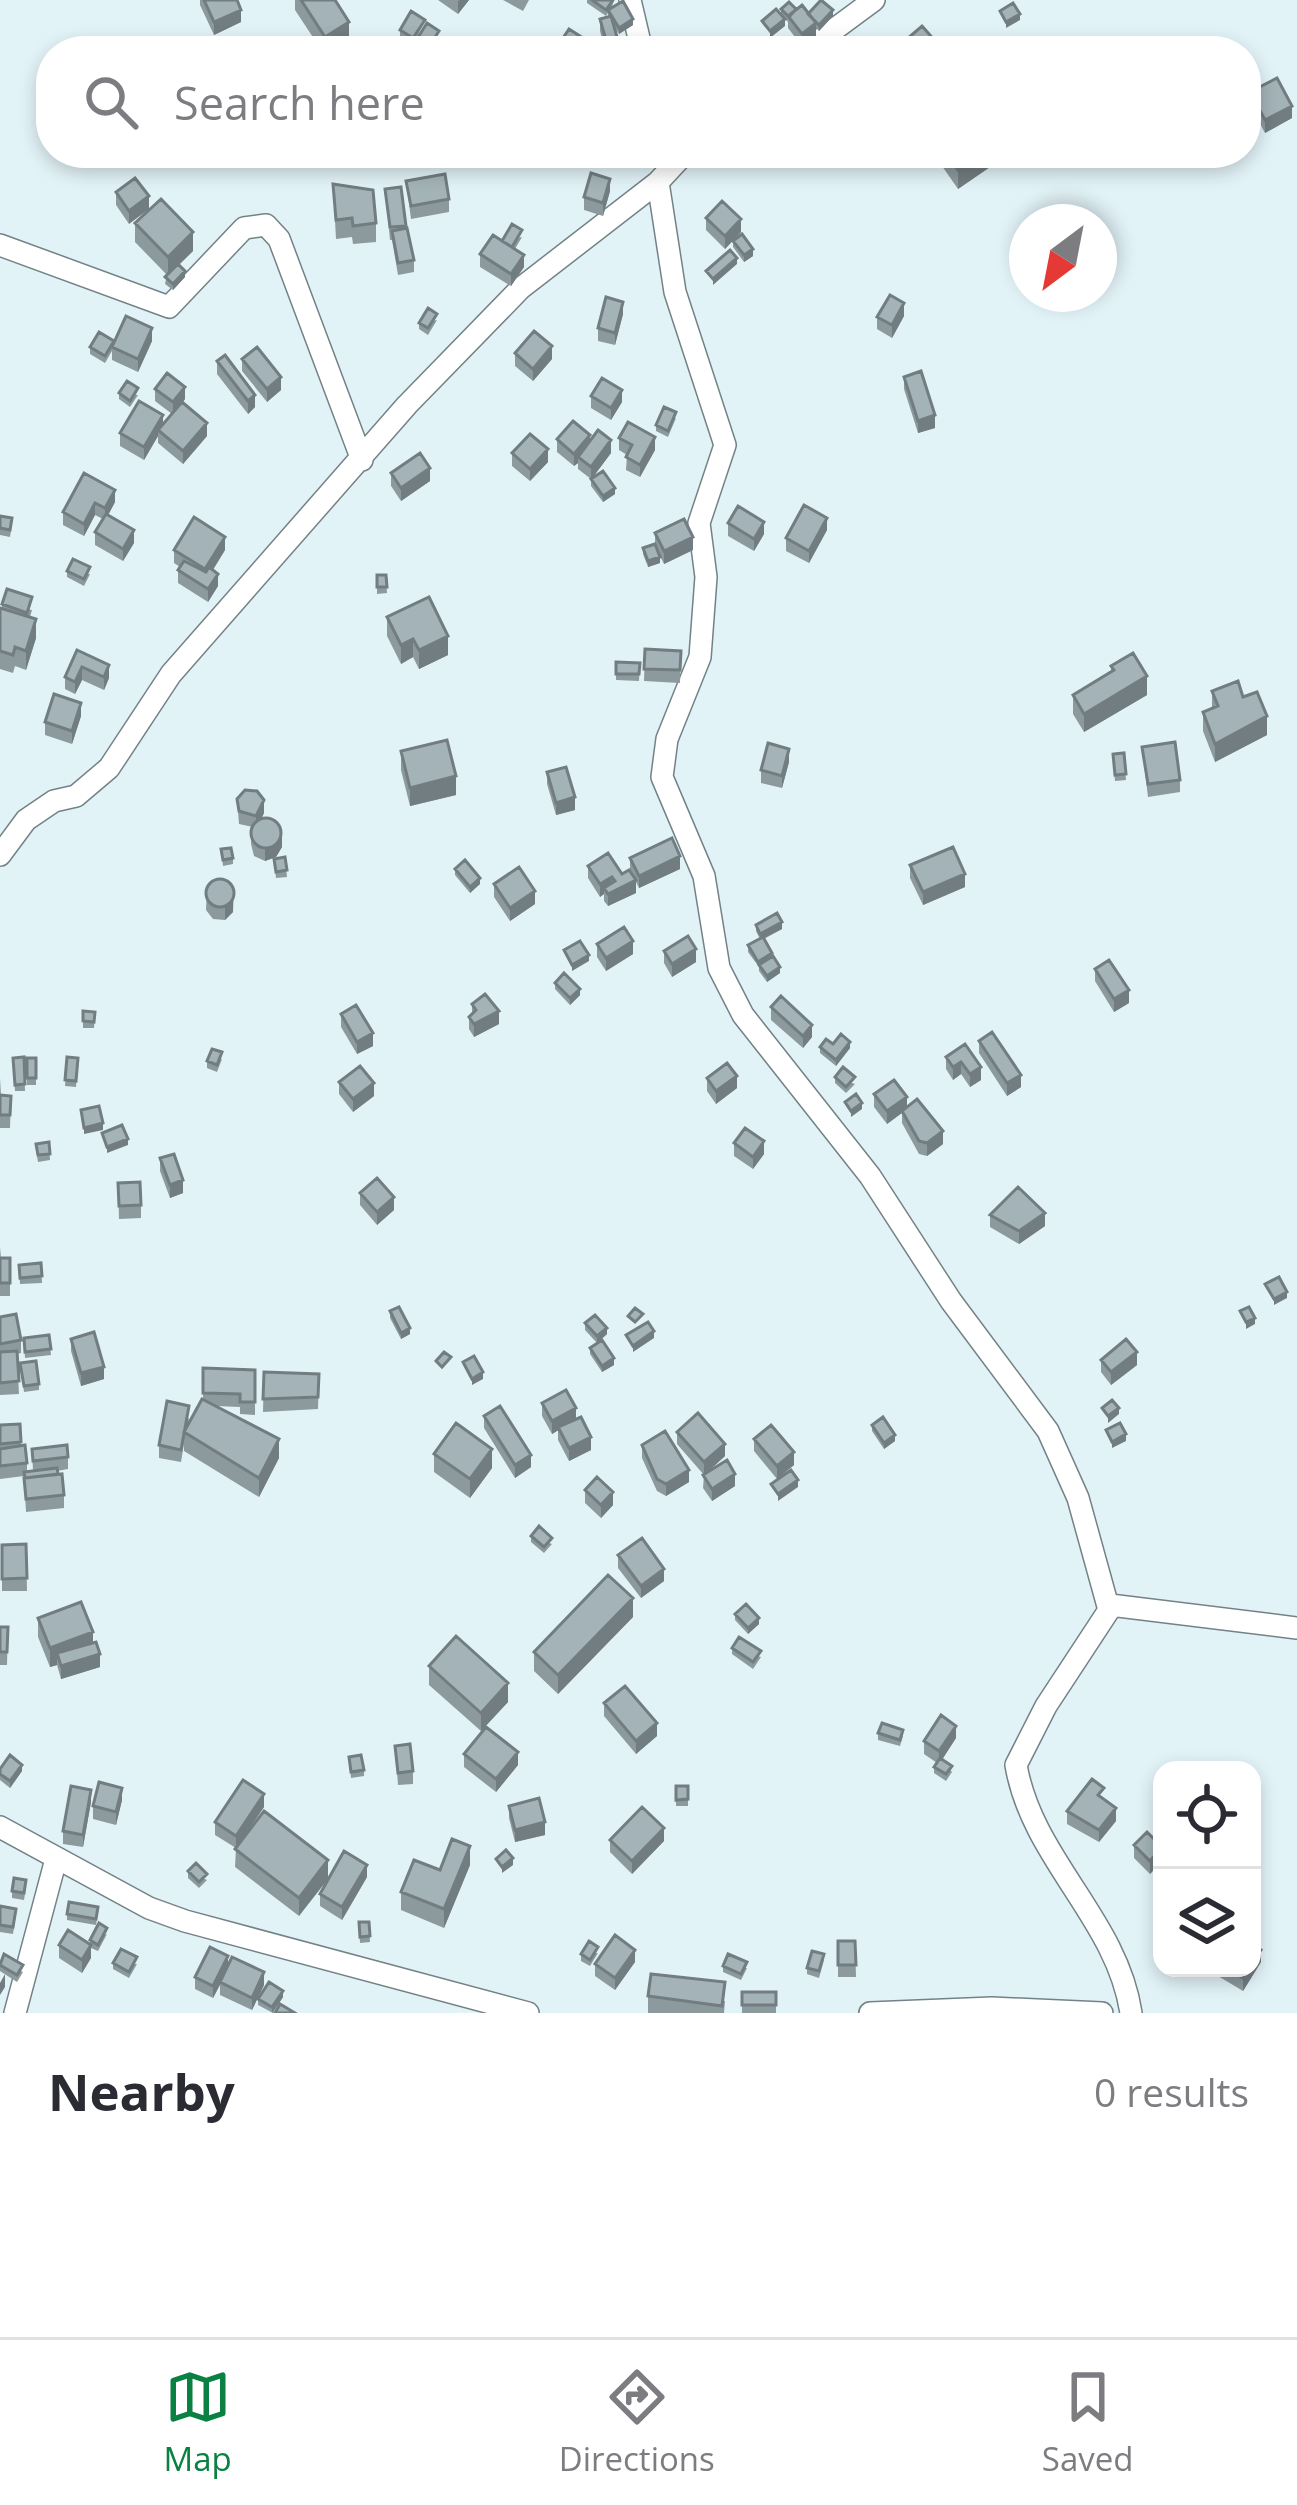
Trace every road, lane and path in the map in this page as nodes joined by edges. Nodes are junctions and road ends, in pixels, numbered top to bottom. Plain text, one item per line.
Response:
1 (630, 0) edge
2 (874, 0) edge
3 (638, 36) edge
4 (825, 36) edge
5 (666, 168) edge
6 (671, 168) edge
7 (0, 245) edge
8 (362, 460) junction
9 (0, 855) edge
10 (1110, 1605) junction
11 (1297, 1628) edge
12 (0, 1827) edge
13 (56, 1859) junction
14 (519, 2012) edge
15 (15, 2013) edge
16 (870, 2013) edge
17 (1102, 2013) edge
18 (1131, 2013) edge

1 - 3 street
2 - 4 street
5 - 8 street
6 - 10 street
7 - 8 street
8 - 9 street
10 - 11 street
10 - 18 street
12 - 13 street
13 - 14 street
13 - 15 street
16 - 17 street

